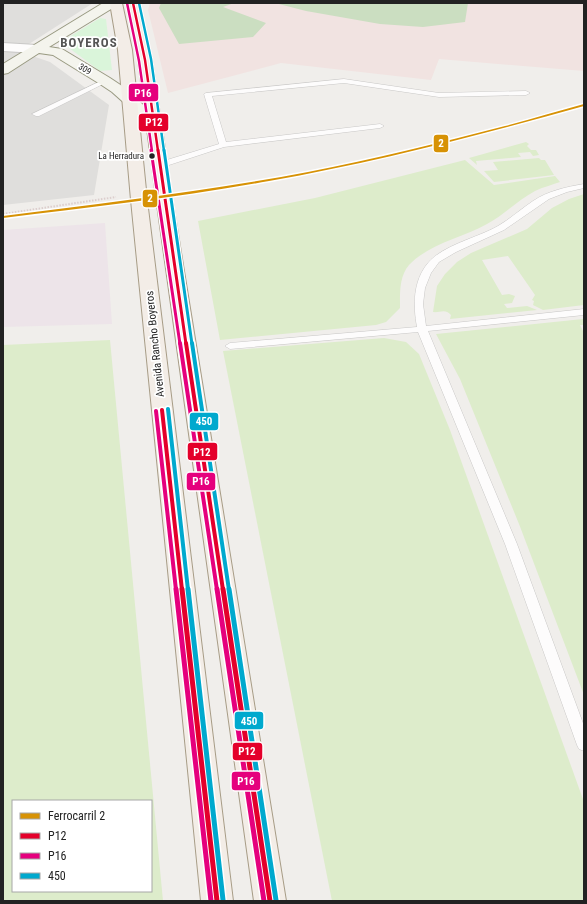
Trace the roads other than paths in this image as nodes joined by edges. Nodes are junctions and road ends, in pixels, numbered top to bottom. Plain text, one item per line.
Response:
1 (112, 3) edge
2 (116, 3) edge
3 (133, 3) edge
4 (3, 47) edge
5 (37, 49) junction
6 (3, 70) edge
7 (105, 81) junction
8 (526, 93) dead end
9 (131, 102) junction
10 (36, 114) dead end
11 (154, 122) junction
12 (380, 126) dead end
13 (223, 145) junction
14 (160, 165) junction
15 (584, 186) edge
16 (584, 312) edge
17 (422, 329) junction
18 (230, 346) dead end
19 (584, 745) edge
20 (217, 901) edge
21 (270, 901) edge

1 - 5 main road
2 - 9 main road, Avenida Rancho Boyeros
3 - 11 main road
4 - 5 street, 309
5 - 6 main road
5 - 7 main road, 309
7 - 9 main road, 309
7 - 10 lane
8 - 13 lane
9 - 11 main road, 309
9 - 20 main road, Avenida Rancho Boyeros
11 - 14 main road
12 - 13 lane
13 - 14 lane
14 - 21 main road
15 - 17 lane
16 - 17 lane
17 - 18 lane
17 - 19 lane

